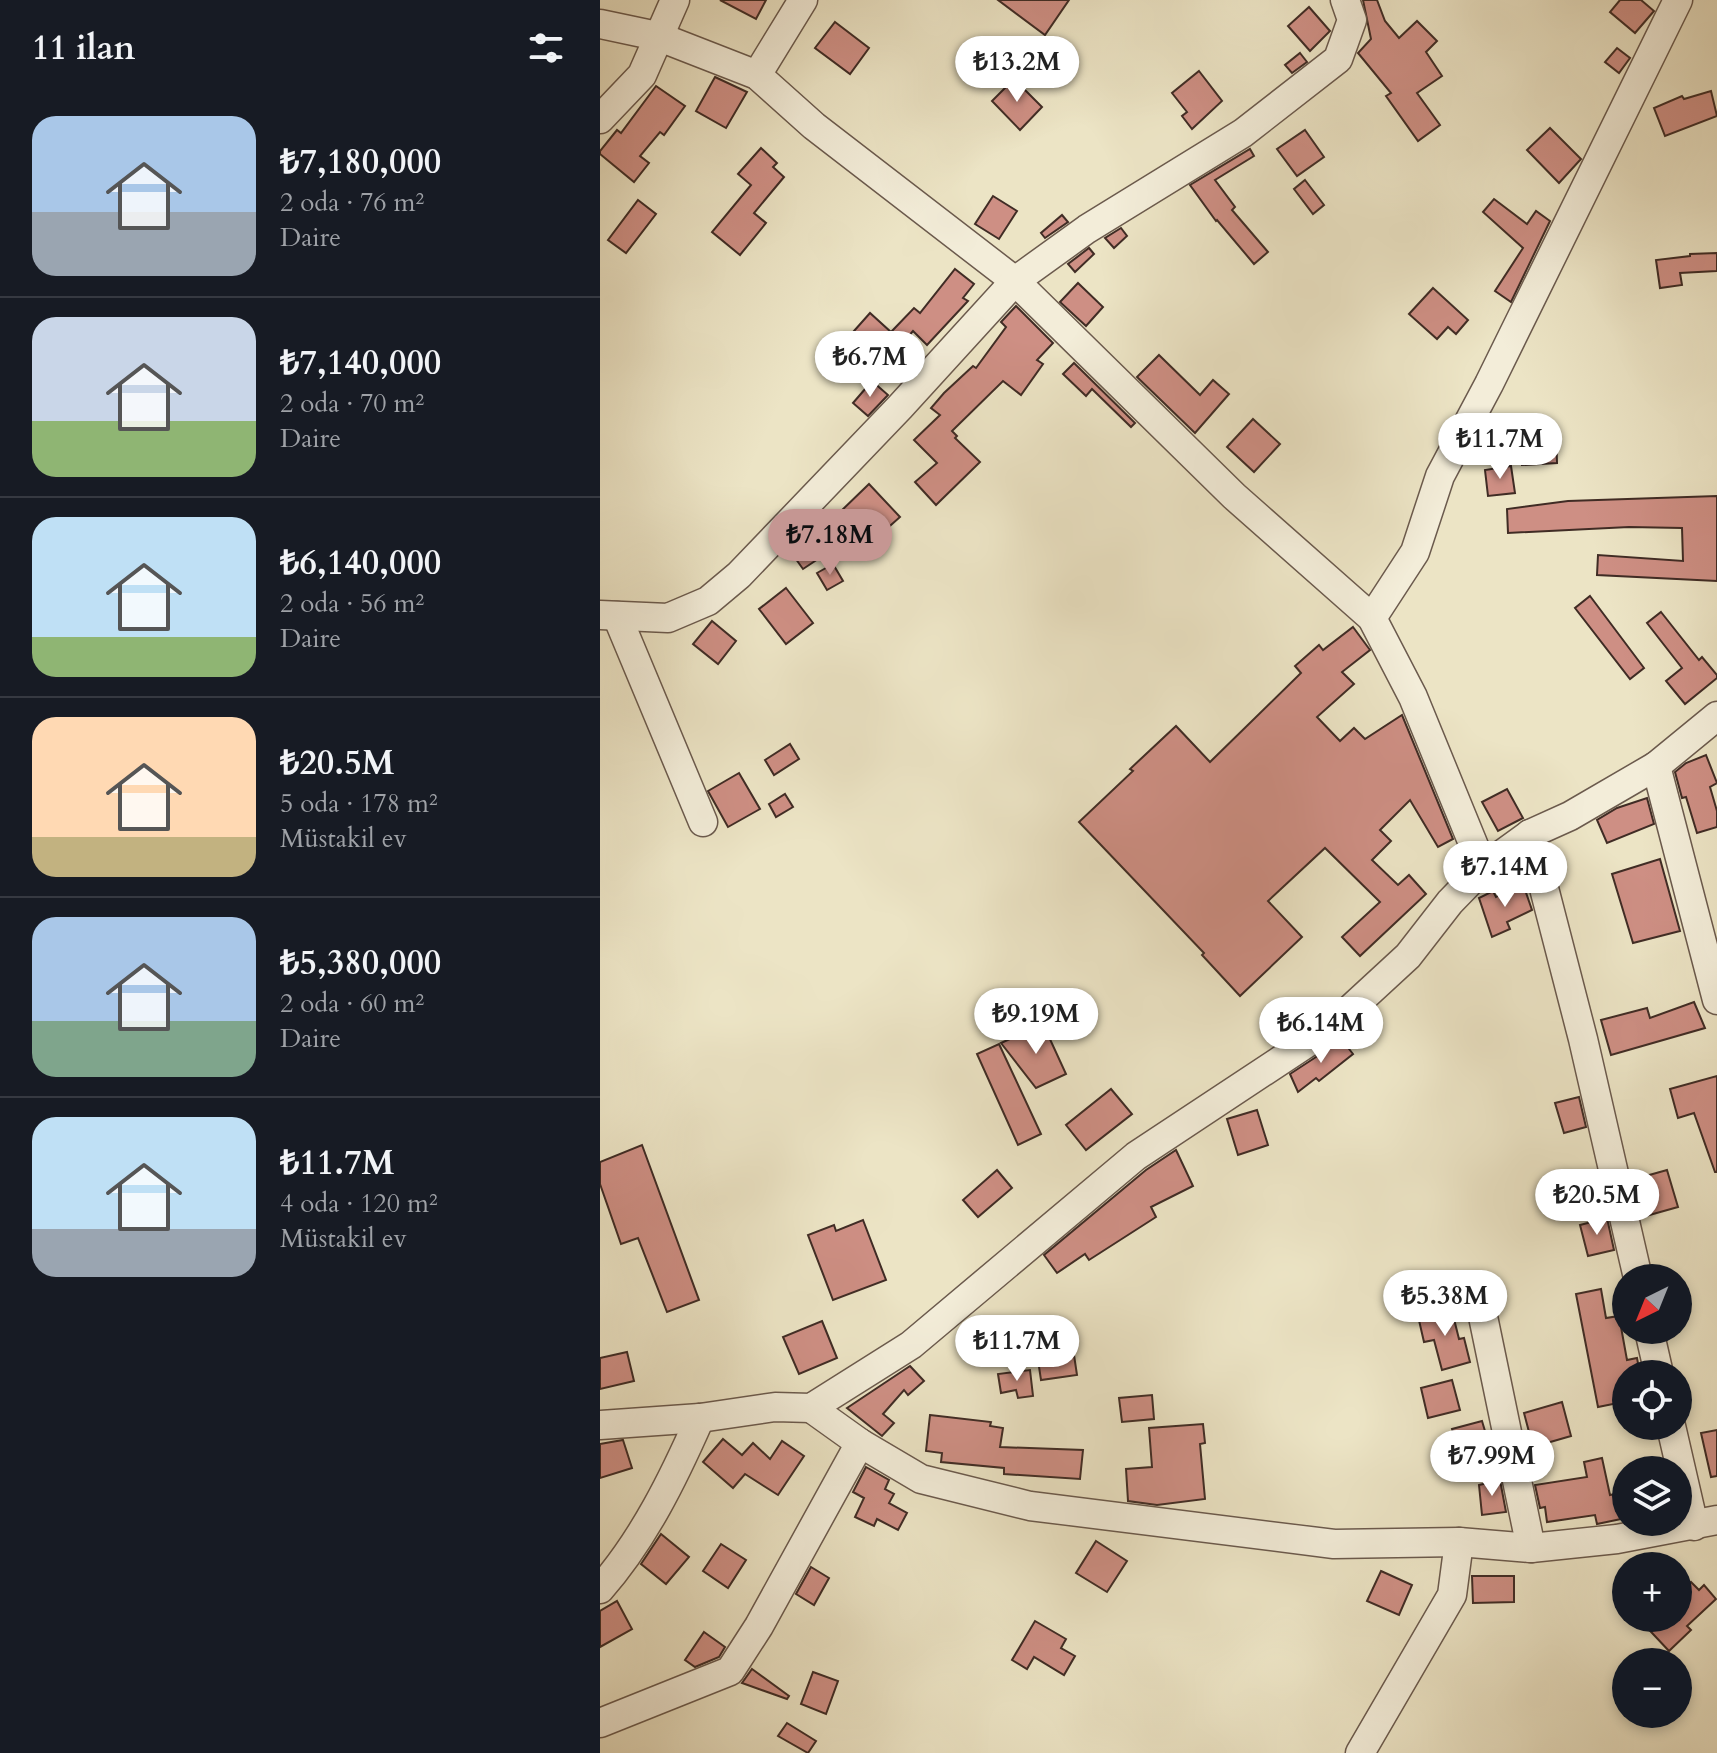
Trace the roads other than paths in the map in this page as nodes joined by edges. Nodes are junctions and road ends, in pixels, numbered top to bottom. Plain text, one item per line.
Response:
1 (675, 0) edge
2 (803, 0) edge
3 (1345, 0) edge
4 (1678, 0) edge
5 (600, 24) edge
6 (657, 36) junction
7 (757, 75) junction
8 (600, 119) edge
9 (1015, 281) junction
10 (609, 616) edge
11 (1372, 618) junction
12 (1717, 718) edge
13 (1656, 766) junction
14 (703, 822) dead end
15 (1530, 834) junction
16 (1483, 868) junction
17 (1717, 1000) edge
18 (1635, 1264) edge
19 (1480, 1302) dead end
20 (811, 1408) junction
21 (700, 1418) junction
22 (600, 1425) edge
23 (1676, 1440) edge
24 (860, 1443) junction
25 (1706, 1523) edge
26 (1459, 1542) junction
27 (1531, 1548) junction
28 (600, 1589) edge
29 (600, 1723) edge
30 (1360, 1753) edge

1 - 6 street
2 - 7 street
3 - 9 street
4 - 11 street
5 - 6 street
6 - 7 street
6 - 8 street
7 - 9 street
9 - 10 street
9 - 11 street
10 - 14 street
11 - 16 street
12 - 13 street
13 - 15 street
13 - 17 street
15 - 16 street
15 - 18 street
16 - 20 street
19 - 27 street
20 - 21 street
20 - 24 street
21 - 22 street
21 - 28 street
23 - 25 street
24 - 26 street
24 - 29 street
25 - 27 street
26 - 27 street
26 - 30 street

